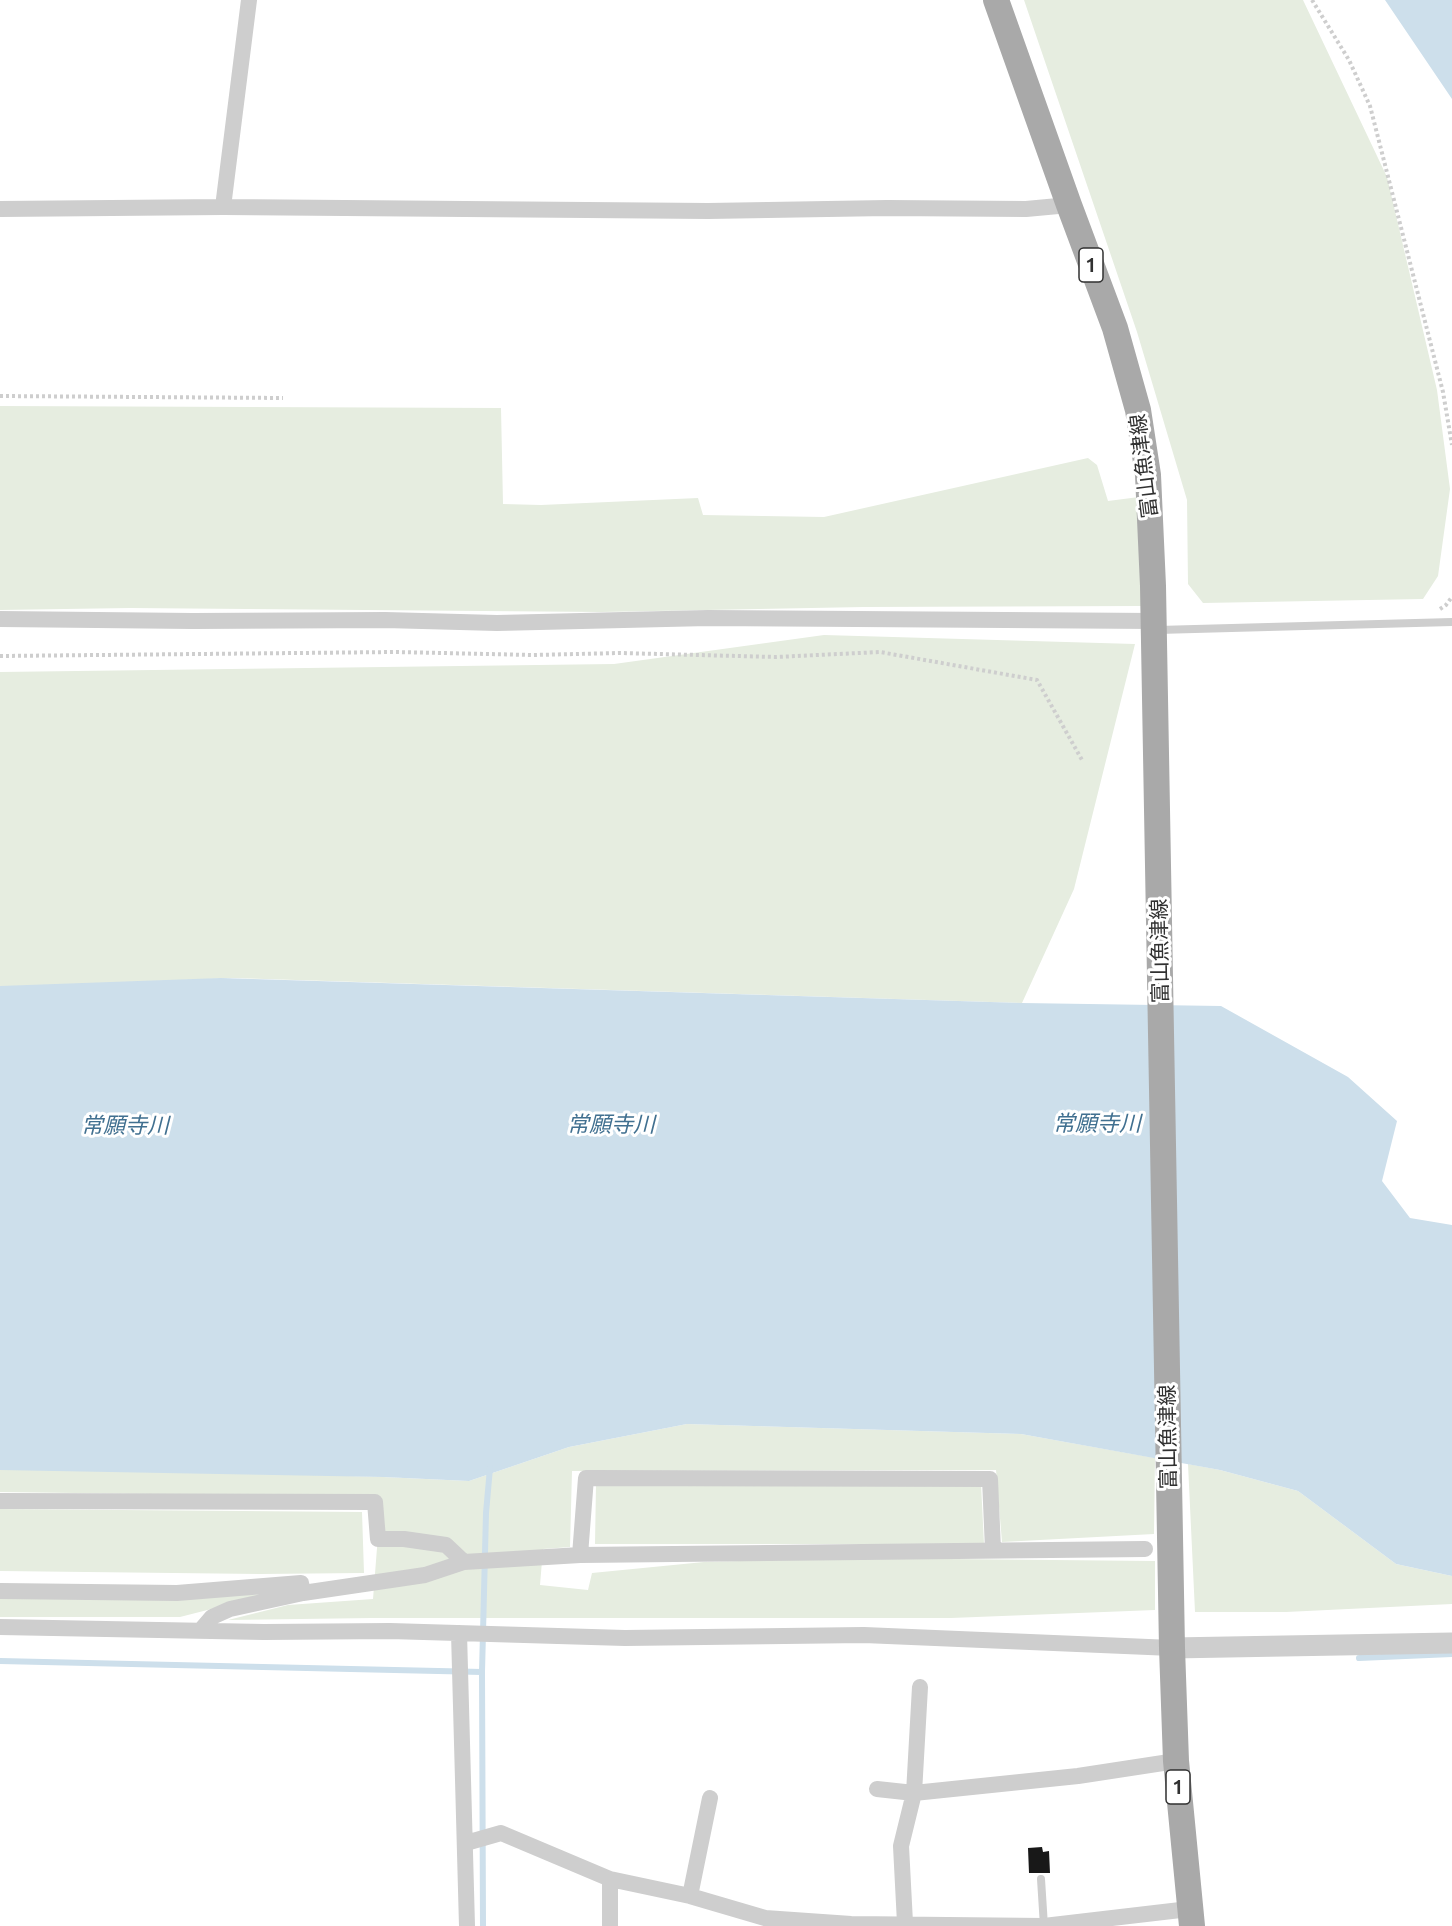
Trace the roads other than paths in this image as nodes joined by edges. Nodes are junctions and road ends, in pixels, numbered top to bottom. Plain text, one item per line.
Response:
1 (249, 0) edge
2 (996, 0) edge
3 (1069, 205) junction
4 (223, 207) junction
5 (0, 209) edge
6 (0, 619) edge
7 (1452, 622) edge
8 (1154, 630) junction
9 (0, 1501) edge
10 (1145, 1549) dead end
11 (993, 1550) junction
12 (580, 1555) junction
13 (464, 1562) junction
14 (0, 1591) edge
15 (303, 1593) junction
16 (0, 1627) edge
17 (200, 1630) junction
18 (459, 1633) junction
19 (1452, 1644) edge
20 (1172, 1648) junction
21 (920, 1687) dead end
22 (1176, 1761) junction
23 (877, 1790) dead end
24 (914, 1793) junction
25 (710, 1798) dead end
26 (466, 1843) junction
27 (610, 1879) junction
28 (1041, 1879) dead end
29 (690, 1896) junction
30 (1190, 1917) edge
31 (905, 1923) junction
32 (851, 1925) edge
33 (467, 1926) edge
34 (610, 1926) edge
35 (1044, 1926) edge

1 - 4 street
2 - 3 main road, 富山魚津線 / 1
3 - 4 street
3 - 8 main road, 富山魚津線 / 1
4 - 5 street
6 - 8 street
7 - 8 lane
8 - 20 main road, 富山魚津線 / 1
9 - 13 street
10 - 11 street
11 - 12 street
11 - 12 street
12 - 13 street
13 - 15 street
14 - 15 street
15 - 17 street
16 - 17 street
17 - 18 street
18 - 20 street
18 - 26 street
19 - 20 street
20 - 22 main road, 富山魚津線 / 1
21 - 24 street
22 - 24 street
22 - 30 main road, 富山魚津線 / 1
23 - 24 street
24 - 31 street
25 - 29 street
26 - 27 street
26 - 33 street
27 - 29 street
27 - 34 street
28 - 35 lane
29 - 32 street
30 - 35 street
31 - 32 street
31 - 35 street

